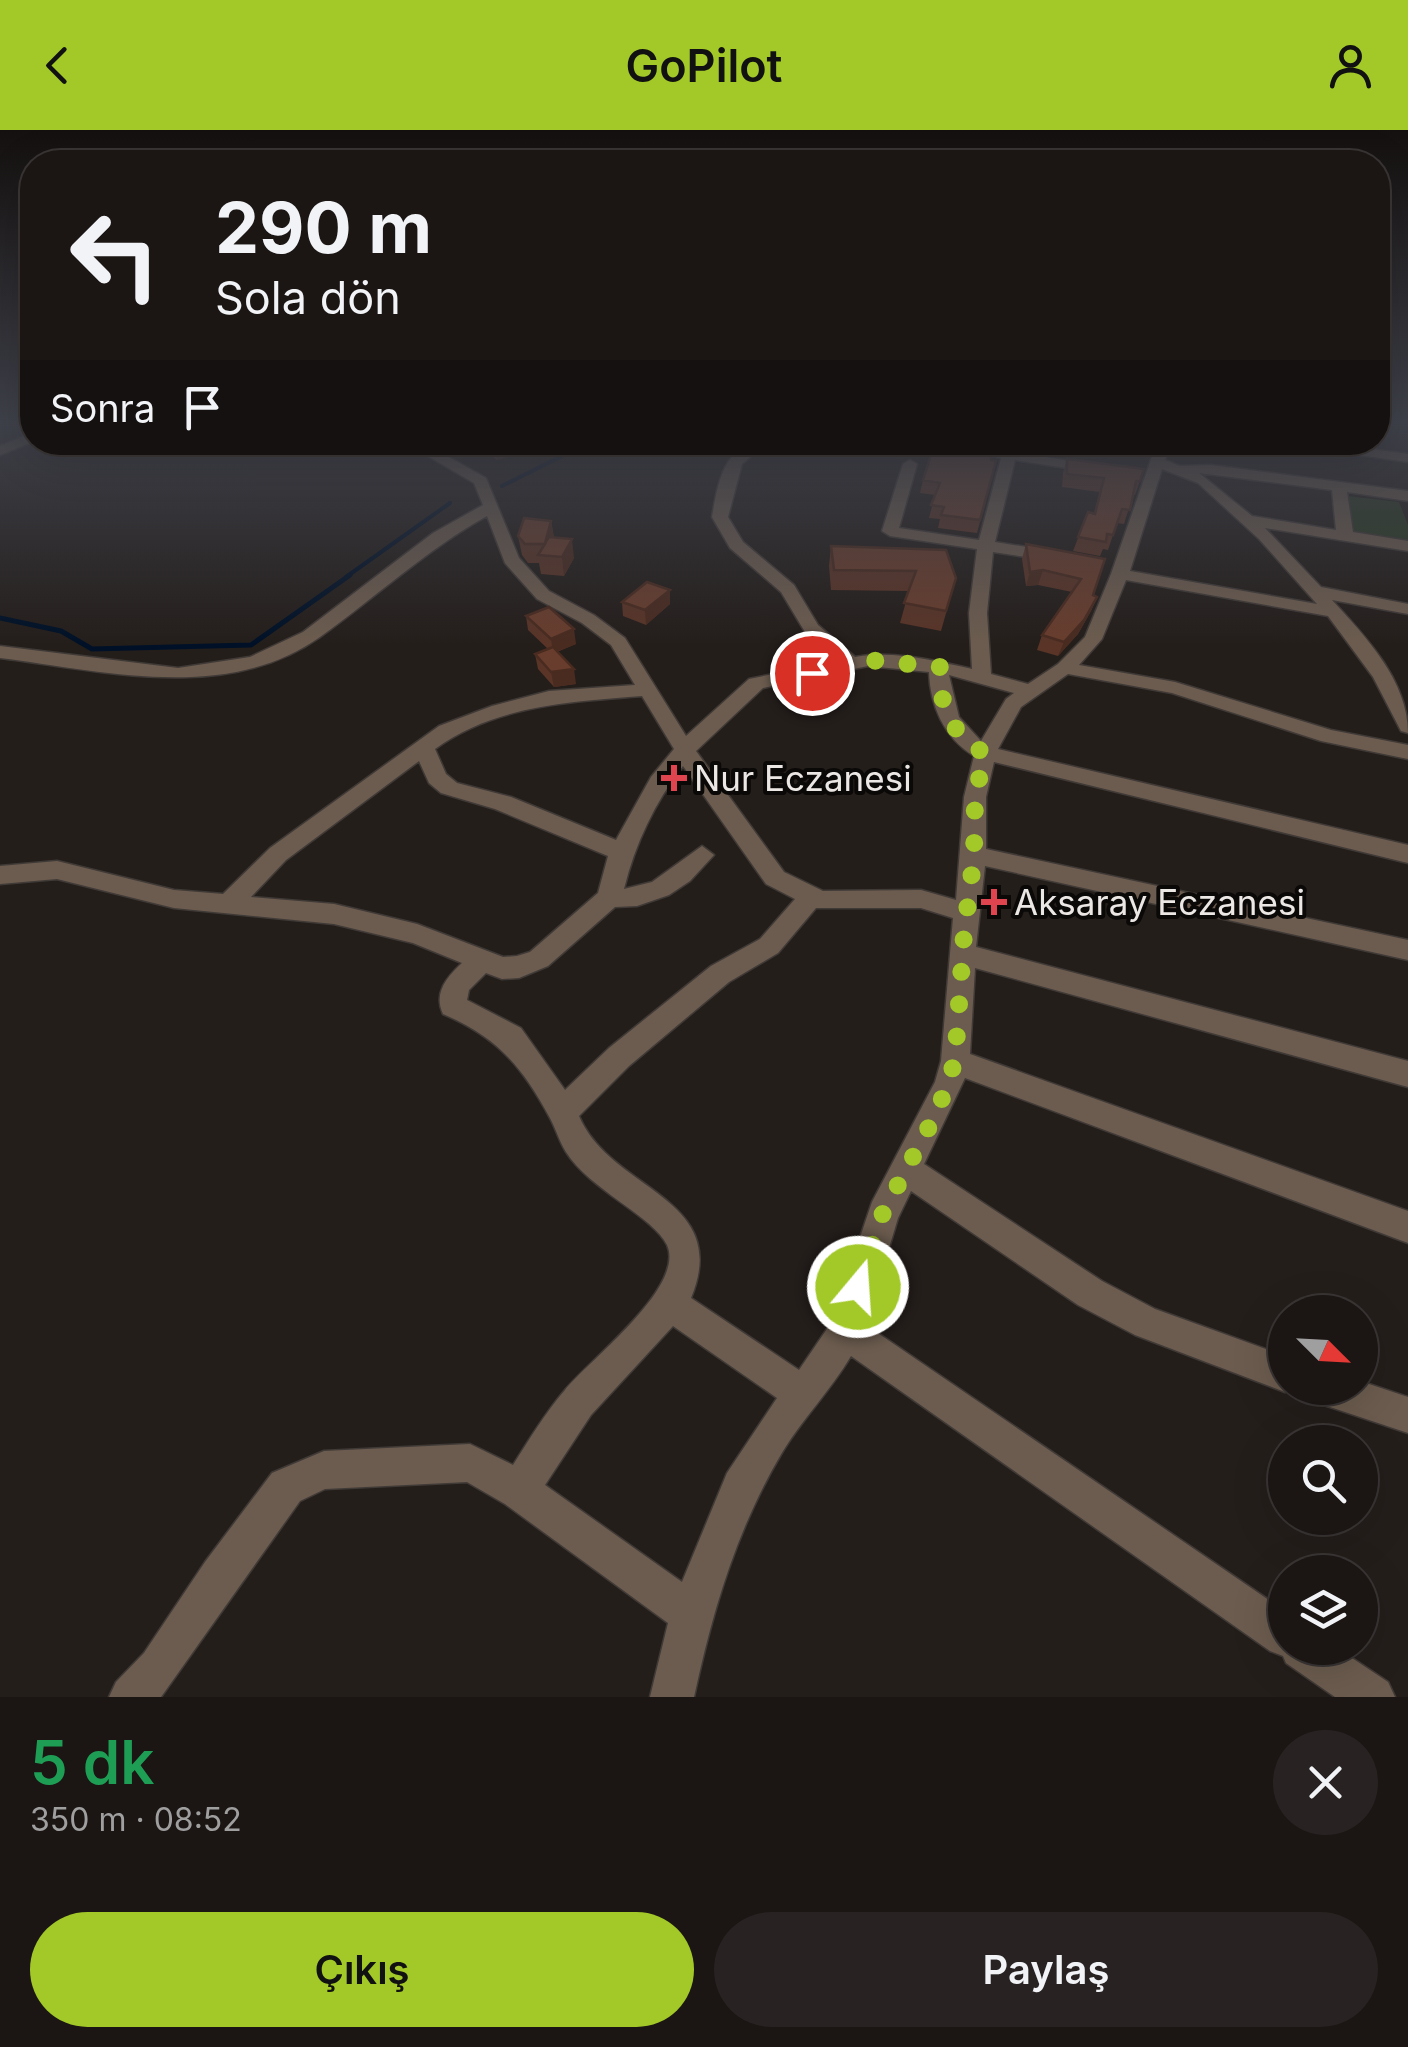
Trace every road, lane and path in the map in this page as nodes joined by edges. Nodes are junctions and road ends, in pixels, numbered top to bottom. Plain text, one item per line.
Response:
1 (488, 498) edge
2 (724, 498) edge
3 (900, 498) edge
4 (998, 498) edge
5 (1144, 498) edge
6 (1223, 498) edge
7 (1341, 498) edge
8 (491, 507) junction
9 (1248, 520) junction
10 (1346, 536) junction
11 (986, 543) junction
12 (1408, 546) edge
13 (1082, 562) edge
14 (1115, 569) junction
15 (1315, 590) junction
16 (1408, 609) edge
17 (1334, 612) junction
18 (0, 652) edge
19 (850, 662) junction
20 (940, 667) junction
21 (1065, 668) junction
22 (982, 677) junction
23 (645, 690) junction
24 (1029, 691) junction
25 (1408, 726) edge
26 (423, 745) junction
27 (686, 748) junction
28 (1408, 752) edge
29 (985, 753) junction
30 (621, 852) junction
31 (1408, 854) edge
32 (702, 855) dead end
33 (974, 856) junction
34 (0, 875) edge
35 (812, 896) junction
36 (608, 898) junction
37 (230, 902) junction
38 (967, 913) junction
39 (1408, 950) edge
40 (963, 954) junction
41 (482, 961) junction
42 (955, 1061) junction
43 (1408, 1074) edge
44 (562, 1112) junction
45 (905, 1170) junction
46 (1408, 1227) edge
47 (672, 1306) junction
48 (846, 1332) junction
49 (1268, 1368) edge
50 (802, 1392) junction
51 (1377, 1405) edge
52 (1408, 1415) edge
53 (519, 1490) junction
54 (692, 1614) junction
55 (1268, 1624) edge
56 (1326, 1665) edge
57 (131, 1697) edge
58 (672, 1697) edge
59 (1372, 1697) edge

1 - 8 street
2 - 19 street
3 - 11 street
4 - 11 street
5 - 14 street
6 - 9 street
7 - 10 street
8 - 18 street
8 - 23 street
9 - 10 street
9 - 15 street
10 - 12 street
11 - 13 street
11 - 22 street
14 - 17 street
14 - 21 street
15 - 16 street
15 - 17 street
17 - 25 street
19 - 20 street
19 - 27 street
20 - 22 street
20 - 29 street
21 - 24 street
21 - 28 street
22 - 24 street
23 - 26 street
23 - 27 street
24 - 29 street
26 - 30 street
26 - 37 street
27 - 30 street
27 - 35 street
29 - 31 street
29 - 33 street
30 - 36 street
32 - 36 street
33 - 38 street
33 - 39 street
34 - 37 street
35 - 38 street
35 - 44 street
36 - 41 street
37 - 41 street
38 - 40 street
40 - 42 street
40 - 43 street
41 - 44 street
42 - 45 street
42 - 46 street
44 - 47 street
45 - 48 street
45 - 49 street
47 - 50 street
47 - 53 street
48 - 50 street
48 - 55 street
50 - 54 street
51 - 52 street
53 - 54 street
53 - 57 street
54 - 58 street
56 - 59 street

